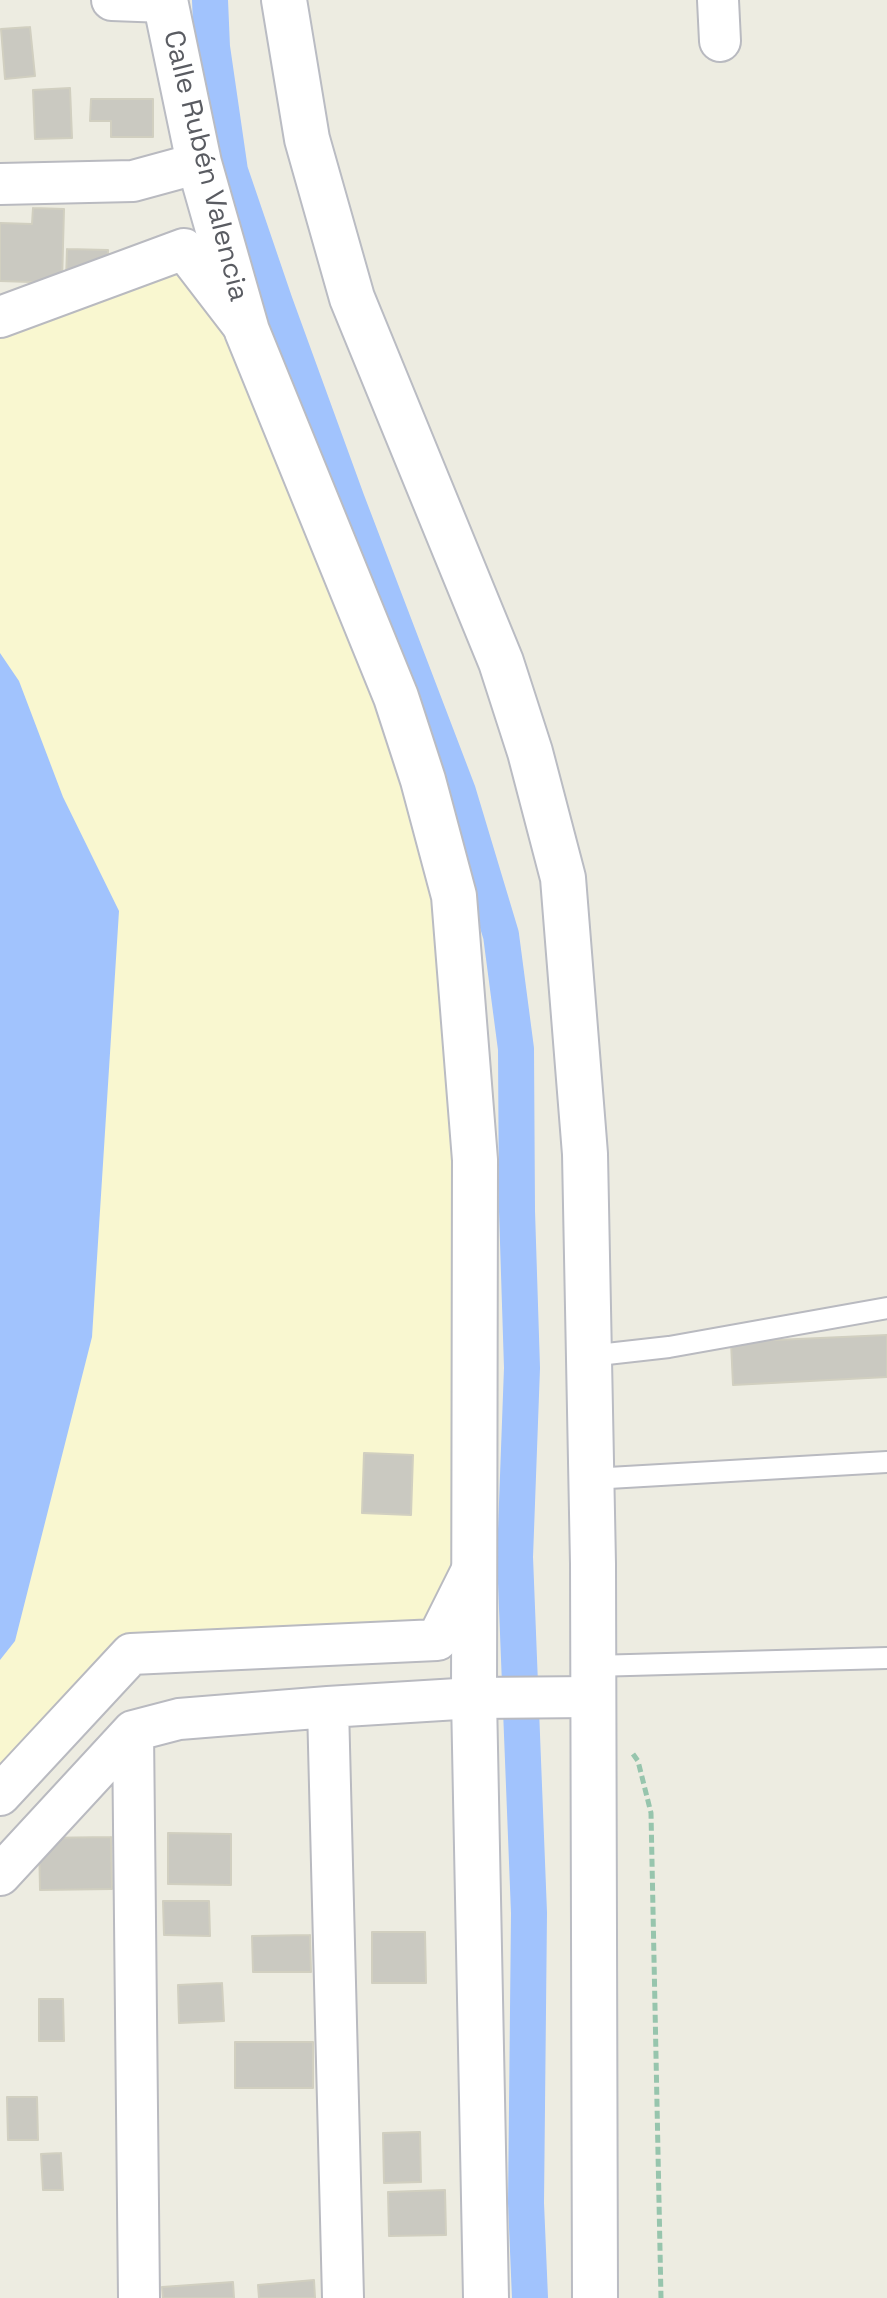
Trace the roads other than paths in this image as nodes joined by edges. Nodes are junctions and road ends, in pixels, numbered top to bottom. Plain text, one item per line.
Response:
1 (112, 0) edge
2 (284, 0) edge
3 (718, 0) edge
4 (165, 1) edge
5 (720, 41) dead end
6 (199, 163) junction
7 (0, 184) edge
8 (0, 317) edge
9 (247, 331) junction
10 (887, 1308) edge
11 (589, 1356) junction
12 (887, 1462) edge
13 (591, 1479) junction
14 (474, 1566) junction
15 (887, 1658) edge
16 (585, 1687) junction
17 (484, 1698) junction
18 (328, 1707) junction
19 (133, 1731) junction
20 (0, 1795) edge
21 (0, 1875) edge
22 (139, 2298) edge
23 (343, 2298) edge
24 (486, 2298) edge
25 (595, 2298) edge

1 - 4 street
2 - 11 street
3 - 5 street
4 - 6 street, Calle Rubén Valencia
6 - 7 street
6 - 9 street, Calle Rubén Valencia
8 - 9 street
9 - 14 street
10 - 11 lane
11 - 13 street
12 - 13 lane
13 - 16 street
14 - 17 street
14 - 20 street
15 - 16 lane
16 - 17 street
16 - 25 street
17 - 18 street
17 - 24 street
18 - 19 street
18 - 23 street
19 - 21 street
19 - 22 street

